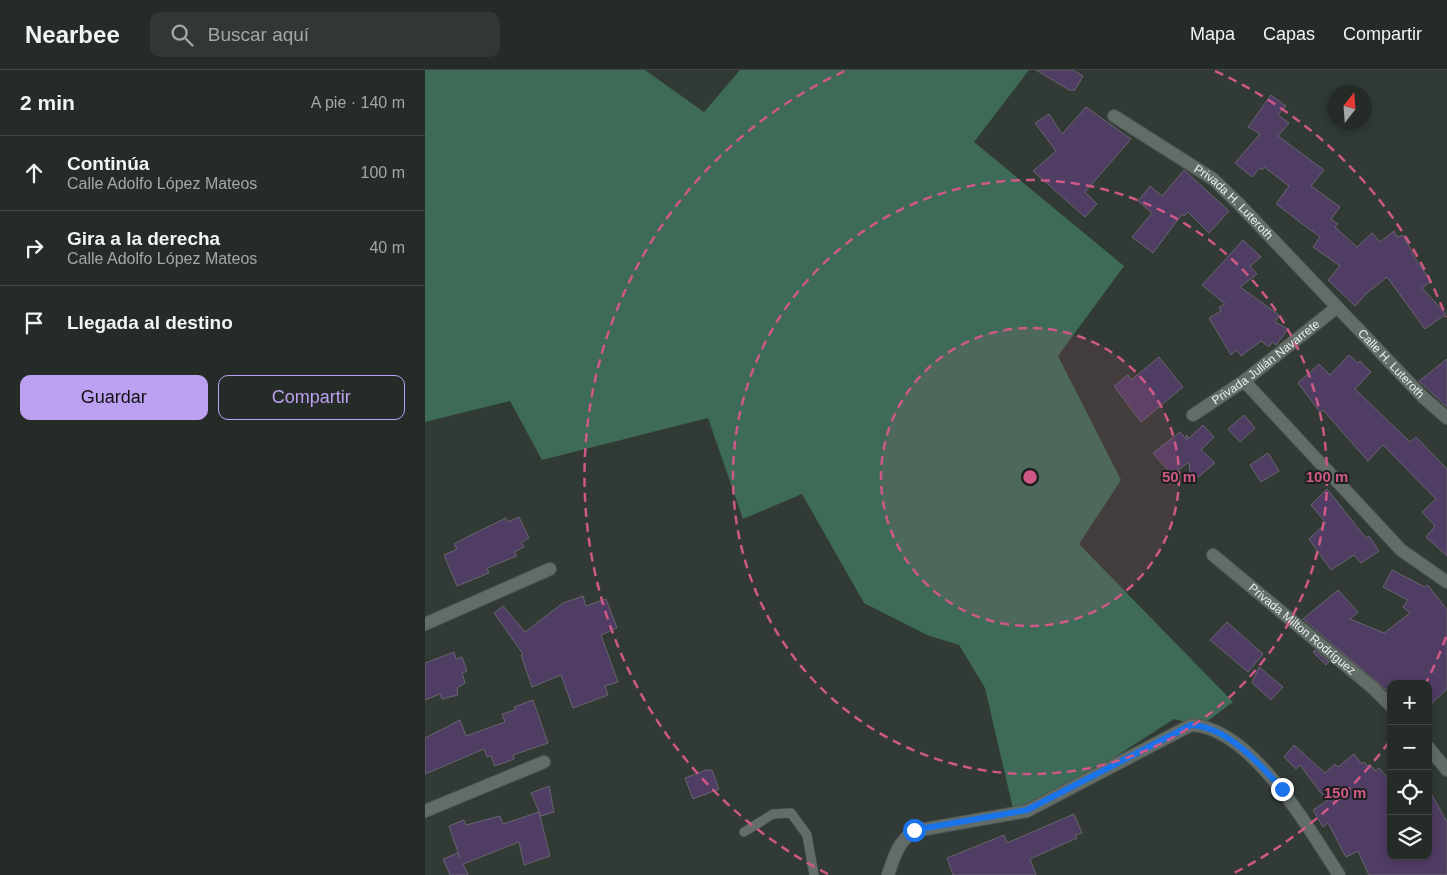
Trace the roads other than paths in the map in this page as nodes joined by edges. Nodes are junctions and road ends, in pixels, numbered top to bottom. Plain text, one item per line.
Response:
1 (1114, 116) dead end
2 (1336, 308) junction
3 (1244, 381) junction
4 (1193, 415) dead end
5 (1447, 418) edge
6 (1213, 555) dead end
7 (550, 569) dead end
8 (1447, 582) edge
9 (425, 624) edge
10 (1387, 702) edge
11 (1432, 752) edge
12 (544, 762) dead end
13 (1447, 770) edge
14 (425, 811) edge
15 (744, 832) dead end
16 (814, 875) edge
17 (888, 875) edge
18 (1339, 875) edge

1 - 2 street, Privada H. Luteroth
2 - 3 street, Privada Julián Navarrete
2 - 5 street, Calle H. Luteroth
3 - 4 street, Privada Julián Navarrete
3 - 8 street
6 - 10 street, Privada Milton Rodríguez
7 - 9 street
11 - 13 street
12 - 14 street
15 - 16 lane
17 - 18 street

